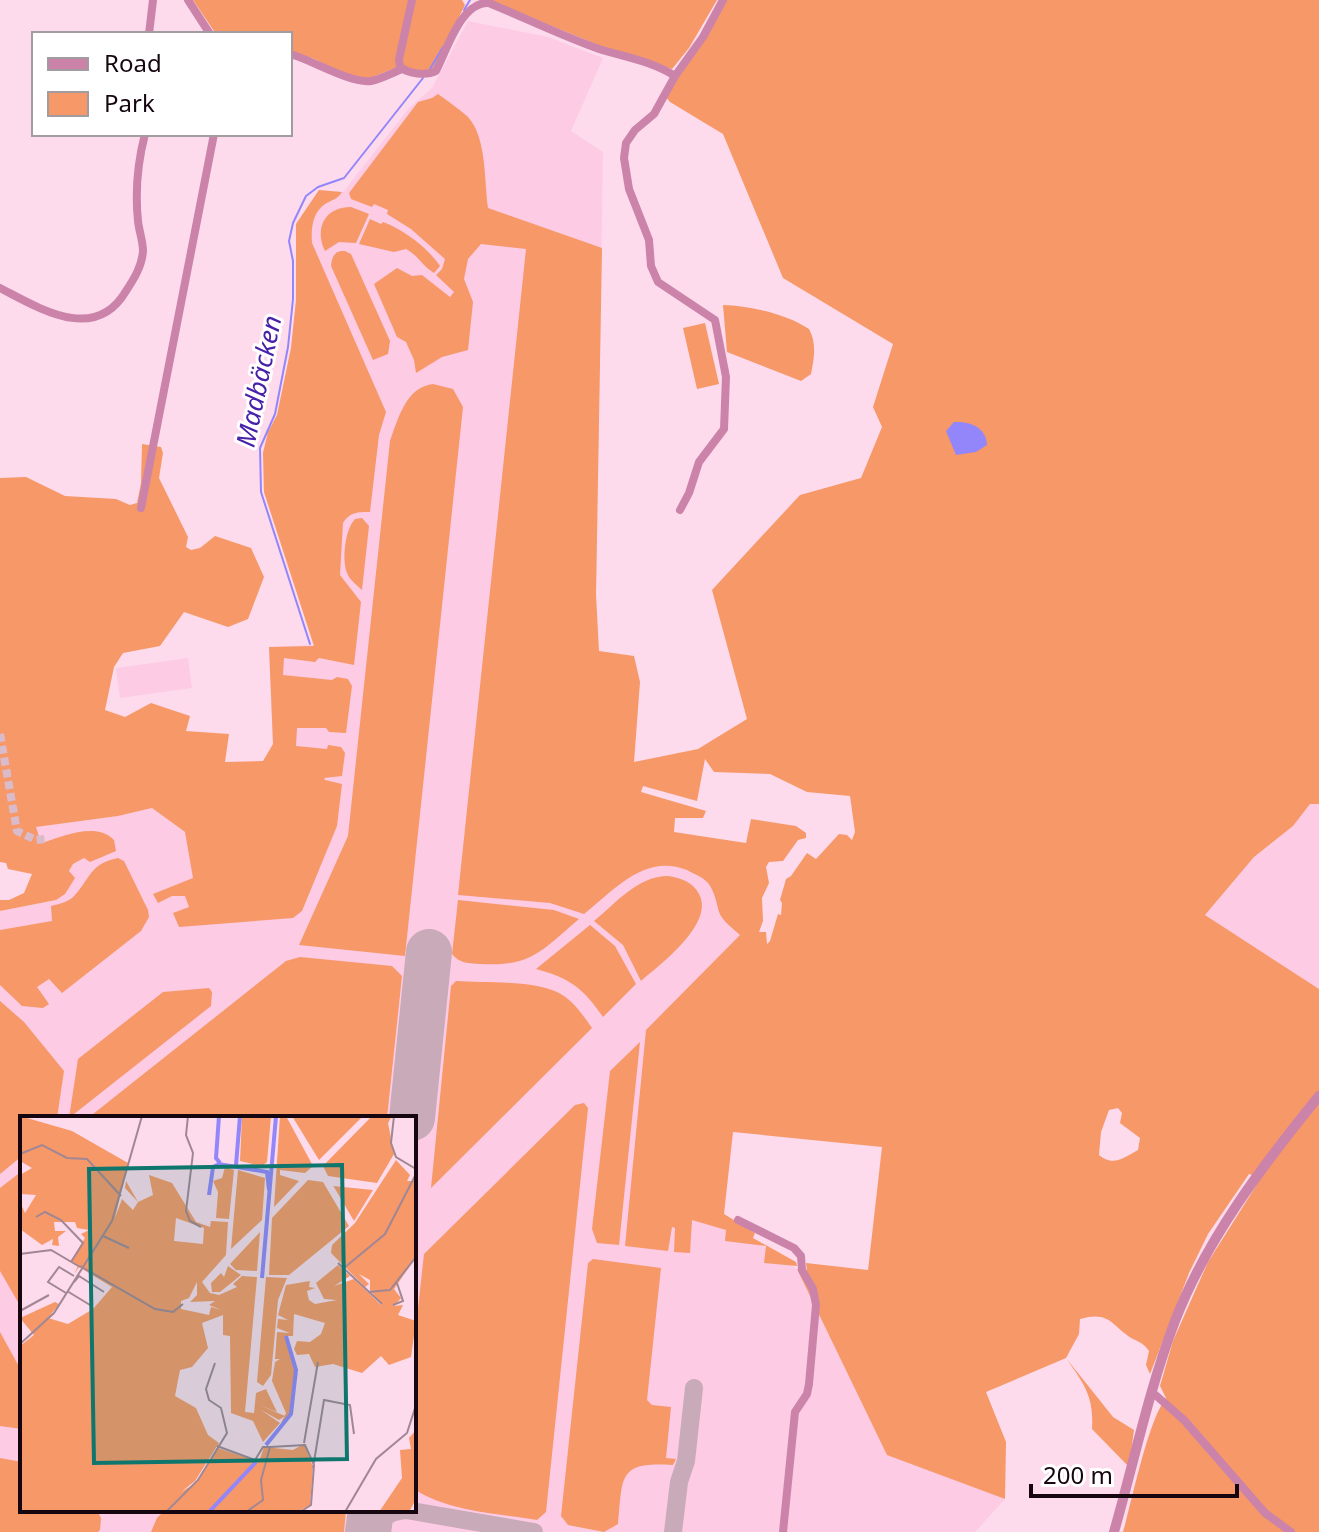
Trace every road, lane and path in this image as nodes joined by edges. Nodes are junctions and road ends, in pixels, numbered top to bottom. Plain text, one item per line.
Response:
1 (153, 0) edge
2 (188, 0) edge
3 (412, 0) edge
4 (723, 0) edge
5 (149, 32) edge
6 (209, 32) edge
7 (292, 55) edge
8 (402, 69) junction
9 (675, 76) junction
10 (145, 136) edge
11 (214, 136) edge
12 (0, 288) edge
13 (141, 508) dead end
14 (680, 510) dead end
15 (1319, 1096) edge
16 (738, 1220) dead end
17 (1152, 1392) junction
18 (783, 1532) edge
19 (1114, 1532) edge
20 (1291, 1532) edge

1 - 5 street
2 - 6 street
3 - 8 street
4 - 9 street
7 - 8 street
8 - 9 street
9 - 14 street
10 - 12 street
11 - 13 street
15 - 17 street
16 - 18 street
17 - 19 street
17 - 20 street

